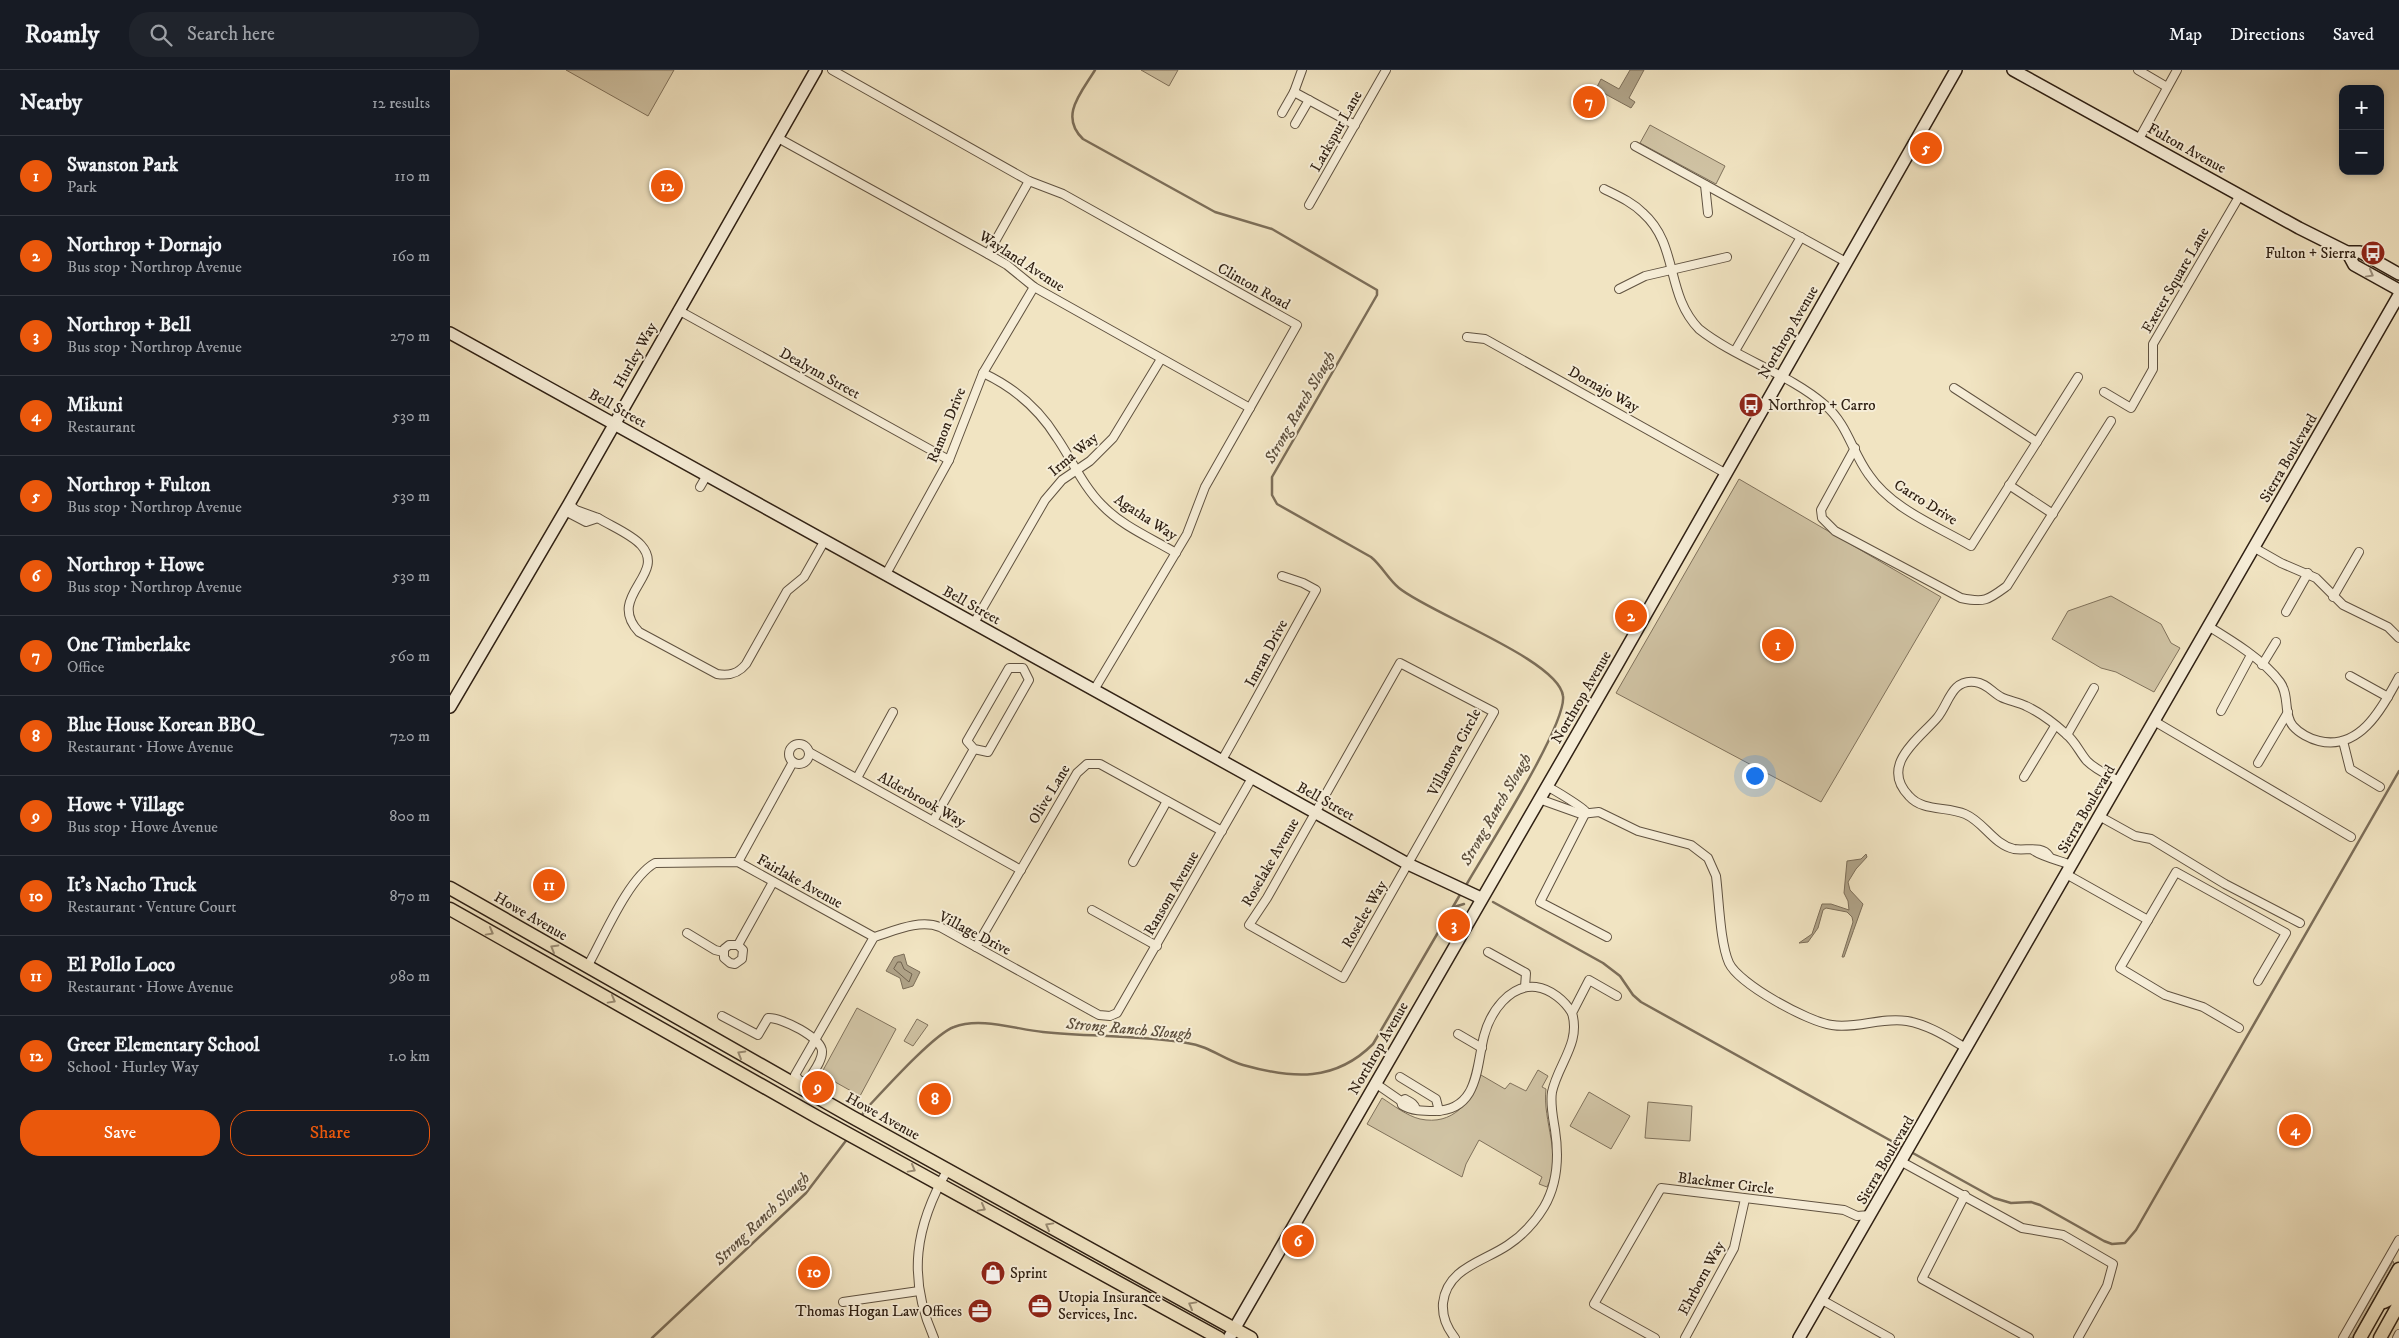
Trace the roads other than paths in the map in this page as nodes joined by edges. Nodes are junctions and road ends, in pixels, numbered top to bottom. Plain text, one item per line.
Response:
1 (816, 70) edge
2 (832, 70) edge
3 (1302, 70) edge
4 (1386, 70) edge
5 (1956, 70) edge
6 (2013, 70) edge
7 (2138, 70) edge
8 (2178, 70) edge
9 (2168, 87) junction
10 (1294, 92) junction
11 (1309, 100) junction
12 (1282, 113) dead end
13 (1295, 124) dead end
14 (1355, 125) junction
15 (778, 138) junction
16 (2139, 139) junction
17 (1635, 146) dead end
18 (1029, 181) junction
19 (1705, 185) junction
20 (1604, 189) dead end
21 (2240, 195) junction
22 (1309, 205) dead end
23 (1708, 213) dead end
24 (1801, 237) junction
25 (2347, 252) junction
26 (988, 254) junction
27 (1727, 257) dead end
28 (1846, 262) junction
29 (1672, 270) junction
30 (2399, 274) edge
31 (1034, 287) junction
32 (1619, 290) dead end
33 (2399, 290) edge
34 (2399, 295) edge
35 (678, 310) junction
36 (450, 333) edge
37 (1467, 337) dead end
38 (1735, 350) junction
39 (1161, 359) junction
40 (983, 373) junction
41 (2078, 376) dead end
42 (1780, 377) junction
43 (1954, 388) dead end
44 (2104, 392) dead end
45 (1250, 408) junction
46 (2111, 421) dead end
47 (614, 423) junction
48 (2037, 442) junction
49 (1854, 448) junction
50 (949, 460) junction
51 (1077, 470) junction
52 (1725, 473) junction
53 (707, 474) junction
54 (2009, 485) junction
55 (700, 488) dead end
56 (567, 508) junction
57 (2053, 514) junction
58 (825, 540) junction
59 (2253, 547) junction
60 (2359, 552) dead end
61 (1176, 553) junction
62 (2308, 573) junction
63 (886, 574) junction
64 (1282, 576) dead end
65 (2333, 597) junction
66 (2286, 612) dead end
67 (974, 623) junction
68 (2208, 626) junction
69 (2399, 638) edge
70 (2276, 642) dead end
71 (1030, 654) junction
72 (2251, 655) junction
73 (2262, 665) junction
74 (1023, 668) junction
75 (2350, 676) dead end
76 (2399, 676) edge
77 (2094, 688) dead end
78 (1094, 690) junction
79 (2388, 697) junction
80 (450, 707) edge
81 (2221, 711) dead end
82 (893, 712) dead end
83 (2288, 712) junction
84 (2154, 721) junction
85 (2055, 726) junction
86 (2067, 734) junction
87 (2343, 741) junction
88 (974, 749) junction
89 (809, 752) junction
90 (1222, 760) junction
91 (793, 762) junction
92 (2258, 763) dead end
93 (2024, 777) dead end
94 (857, 778) junction
95 (1252, 778) junction
96 (2119, 782) junction
97 (1546, 786) junction
98 (2380, 787) dead end
99 (1539, 798) junction
100 (1167, 801) junction
101 (1568, 805) junction
102 (1315, 812) junction
103 (1586, 812) junction
104 (2099, 816) junction
105 (933, 821) junction
106 (1222, 831) junction
107 (2351, 837) dead end
108 (738, 862) junction
109 (1133, 862) dead end
110 (1408, 864) junction
111 (1021, 870) junction
112 (2068, 870) junction
113 (773, 882) junction
114 (450, 888) edge
115 (1481, 898) junction
116 (450, 909) edge
117 (1092, 910) dead end
118 (2148, 920) junction
119 (2300, 923) dead end
120 (686, 933) dead end
121 (874, 937) junction
122 (1607, 937) dead end
123 (738, 945) junction
124 (1156, 946) junction
125 (976, 947) junction
126 (723, 952) junction
127 (1488, 952) dead end
128 (530, 955) junction
129 (587, 967) junction
130 (1343, 978) joint
131 (2258, 982) dead end
132 (1525, 988) junction
133 (1617, 996) dead end
134 (1572, 1013) junction
135 (722, 1016) dead end
136 (1110, 1016) joint
137 (2239, 1028) dead end
138 (1458, 1034) dead end
139 (816, 1039) junction
140 (1482, 1048) junction
141 (1966, 1048) junction
142 (746, 1075) junction
143 (1400, 1078) dead end
144 (1375, 1083) junction
145 (799, 1084) junction
146 (785, 1099) junction
147 (1439, 1111) junction
148 (848, 1115) junction
149 (1906, 1154) junction
150 (948, 1170) junction
151 (940, 1184) junction
152 (1965, 1195) junction
153 (1745, 1200) junction
154 (1870, 1216) junction
155 (2399, 1240) edge
156 (2399, 1269) edge
157 (2399, 1287) edge
158 (919, 1291) junction
159 (1822, 1300) junction
160 (843, 1302) dead end
161 (2380, 1302) junction
162 (2399, 1304) edge
163 (1231, 1333) edge
164 (2399, 1334) edge
165 (2362, 1337) edge
166 (934, 1338) edge
167 (1219, 1338) edge
168 (1251, 1338) edge
169 (1455, 1338) edge
170 (1655, 1338) edge
171 (1685, 1338) edge
172 (1800, 1338) edge
173 (1890, 1338) edge
174 (2029, 1338) edge
175 (2078, 1338) edge
176 (2343, 1338) edge
177 (2380, 1338) edge
178 (2397, 1338) edge

1 - 15 street, Hurley Way
2 - 18 street, Clinton Road
3 - 10 street
4 - 14 street, Larkspur Lane
5 - 28 street, Northrop Avenue
6 - 16 street, Fulton Avenue
7 - 9 street
8 - 9 street
9 - 16 street
10 - 11 street
10 - 12 street
11 - 13 street
11 - 14 street
14 - 22 street, Larkspur Lane
15 - 26 street, Wayland Avenue
15 - 35 street, Hurley Way
16 - 21 street, Fulton Avenue
17 - 19 street
18 - 26 street
18 - 45 street, Clinton Road
19 - 23 street
19 - 24 street
20 - 29 street, Carro Drive
21 - 25 street, Fulton Avenue
21 - 44 street, Exeter Square Lane
24 - 28 street
24 - 38 street
25 - 30 street, Fulton Avenue
25 -> 33 street, Fulton Avenue
26 - 31 street, Wayland Avenue
27 - 29 street
28 - 42 street, Northrop Avenue
29 - 32 street
29 - 38 street, Carro Drive
31 - 39 street, Wayland Avenue
31 - 40 street, Ramon Drive
34 - 59 street, Sierra Boulevard
35 - 47 street, Hurley Way
35 - 50 street, Dealynn Street
36 - 47 street, Bell Street
37 - 52 street, Dornajo Way
38 - 42 street, Carro Drive
39 - 45 street, Wayland Avenue
39 - 51 street, Irma Way
40 - 50 street, Ramon Drive
40 - 51 street, Agatha Way
41 - 48 street, Carro Drive
42 - 49 street, Carro Drive
42 - 52 street, Northrop Avenue
43 - 48 street
45 - 61 street, Clinton Road
46 - 57 street
47 - 53 street, Bell Street
47 - 56 street, Hurley Way
48 - 54 street, Carro Drive
49 - 54 street, Carro Drive
49 - 57 street
50 - 63 street, Ramon Drive
51 - 61 street, Agatha Way
51 - 67 street, Irma Way
52 - 97 street, Northrop Avenue
53 - 55 street
53 - 58 street, Bell Street
54 - 57 street
56 - 58 street
56 - 80 street, Hurley Way
58 - 63 street, Bell Street
59 - 62 street
59 - 68 street, Sierra Boulevard
60 - 65 street
61 - 78 street, Clinton Road
62 - 65 street
62 - 66 street
63 - 67 street, Bell Street
64 - 90 street, Imran Drive
65 - 69 street
67 - 71 street, Bell Street
68 - 72 street
68 - 84 street, Sierra Boulevard
70 - 73 street
71 - 74 street
71 - 78 street, Bell Street
72 - 73 street
72 - 81 street
73 - 83 street
74 - 88 street
74 - 88 street
75 - 79 street
76 - 79 street
77 - 86 street
78 - 90 street, Bell Street
79 - 87 street
82 - 94 street
83 - 87 street
83 - 92 street
84 - 96 street, Sierra Boulevard
84 - 107 street
85 - 86 street
85 - 93 street
85 - 112 street
86 - 96 street
87 - 98 street
88 - 105 street
89 - 91 street, Alderbrook Way
89 - 91 street, Alderbrook Way
89 - 94 street, Alderbrook Way
90 - 95 street, Bell Street
91 - 108 street, Alderbrook Way
94 - 105 street, Alderbrook Way
95 - 102 street, Bell Street
95 - 106 street, Ransom Avenue
96 - 104 street, Sierra Boulevard
97 - 99 street, Northrop Avenue
97 - 101 street
99 - 101 street
99 - 115 street, Northrop Avenue
100 - 106 street, Olive Lane
100 - 109 street
100 - 111 street, Olive Lane
101 - 103 street
102 - 110 street, Bell Street
102 - 110 street, Villanova Circle
102 - 130 street, Roselake Avenue
103 - 122 street
103 - 141 street
104 - 112 street, Sierra Boulevard
104 - 119 street
105 - 111 street, Alderbrook Way
106 - 124 street, Ransom Avenue
108 - 113 street, Fairlake Avenue
108 - 129 street, Fairlake Avenue
110 - 115 street, Bell Street
110 - 130 street, Roselee Way
111 - 125 street, Olive Lane
112 - 118 street
112 - 141 street, Sierra Boulevard
113 - 121 street, Fairlake Avenue
113 - 123 street
129 -> 114 main road, Howe Avenue
115 - 144 street, Northrop Avenue
116 -> 128 main road
117 - 124 street
118 - 131 street
118 - 137 street
120 - 126 street
121 - 125 street, Village Drive
121 - 139 street
123 - 126 street
123 - 126 street
124 - 136 street, Ransom Avenue
125 - 136 street, Village Drive
127 - 132 street
128 - 129 main road
128 -> 142 main road
145 -> 129 main road, Howe Avenue
132 - 134 street
132 - 140 street
133 - 134 street
134 - 169 street
135 - 139 street
138 - 140 street
139 - 145 street
139 - 145 street
140 - 147 street
141 - 149 street, Sierra Boulevard
142 - 145 main road
142 - 146 main road
143 - 147 street
144 - 147 street
144 - 163 street, Northrop Avenue
145 - 148 main road, Howe Avenue
146 - 148 main road
146 -> 151 main road
148 - 150 main road, Howe Avenue
149 - 152 street
149 - 154 street, Sierra Boulevard
150 - 151 street
163 -> 150 main road, Howe Avenue
151 - 158 street
151 -> 167 main road
152 - 174 street
152 - 175 street
153 - 154 street, Blackmer Circle
153 - 170 street, Blackmer Circle
153 - 171 street, Ehrborn Way
154 - 159 street, Sierra Boulevard
155 - 176 street
156 - 161 main road
157 - 161 main road
158 - 160 street
158 - 166 street
159 - 172 street, Sierra Boulevard
159 - 173 street
161 - 165 main road
162 - 177 main road
163 - 168 main road, Howe Avenue
164 - 178 street

